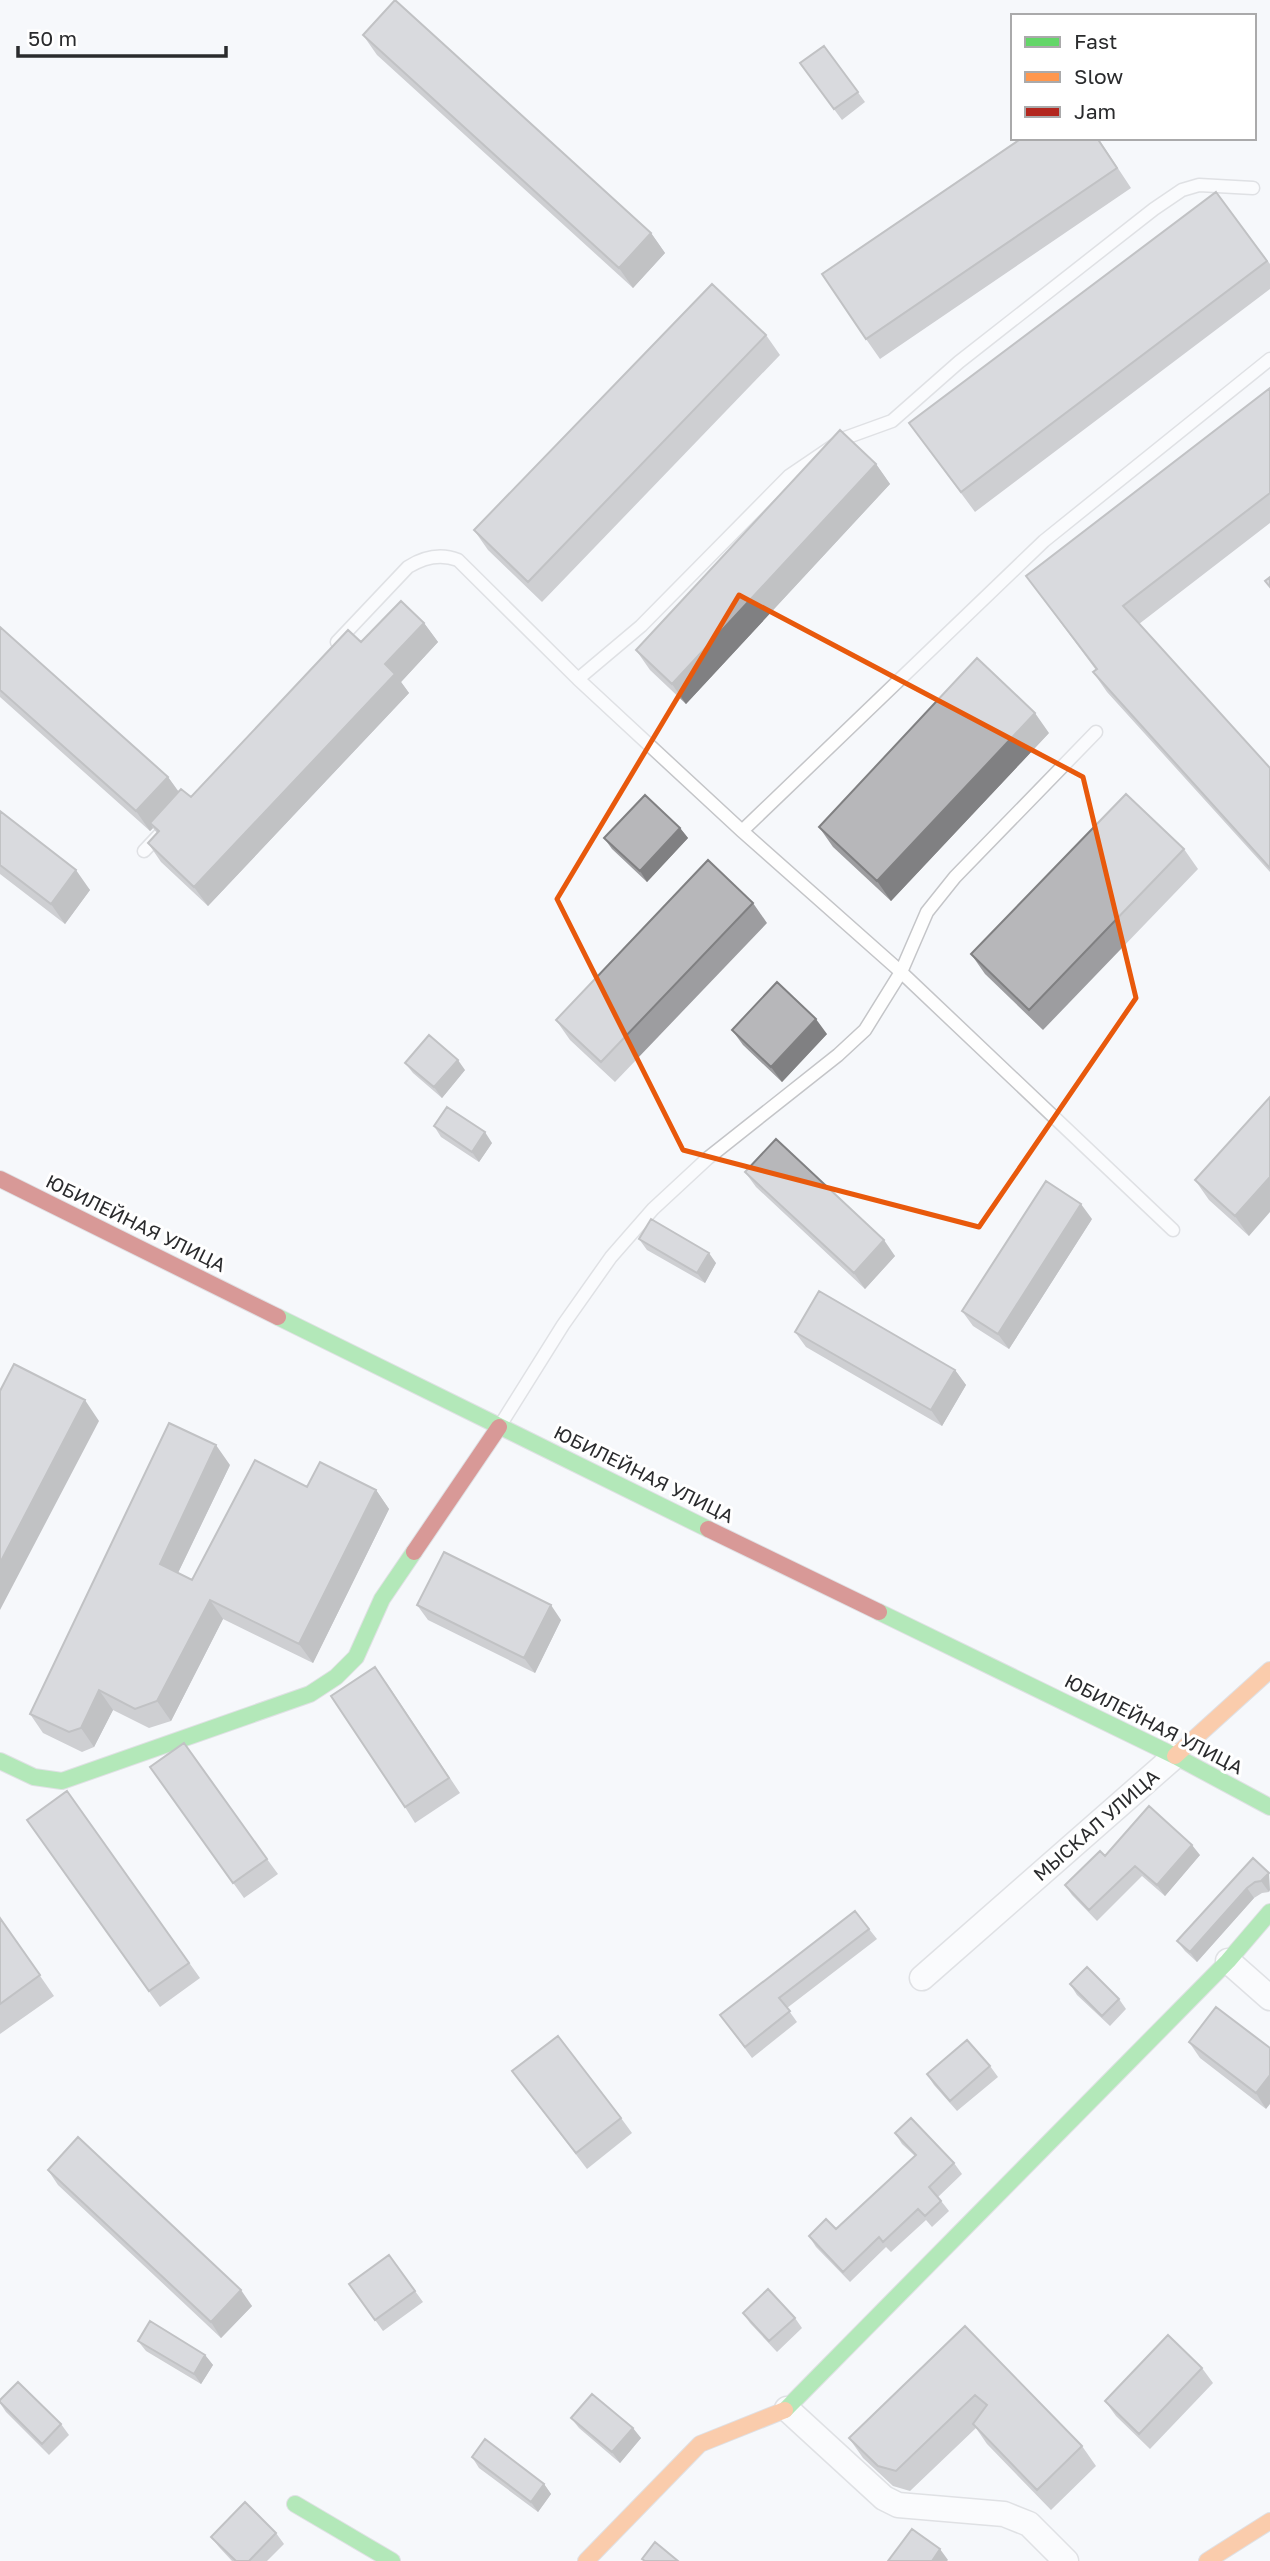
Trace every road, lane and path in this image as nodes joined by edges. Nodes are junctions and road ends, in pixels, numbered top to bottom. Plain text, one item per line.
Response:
1 (1253, 188) dead end
2 (1270, 359) edge
3 (328, 653) edge
4 (578, 679) junction
5 (1096, 732) dead end
6 (172, 821) edge
7 (742, 831) junction
8 (144, 850) dead end
9 (901, 972) junction
10 (0, 1179) edge
11 (1174, 1230) dead end
12 (499, 1427) junction
13 (1270, 1670) edge
14 (1175, 1756) junction
15 (0, 1761) edge
16 (1270, 1807) edge
17 (1270, 1912) edge
18 (1228, 1961) junction
19 (922, 1978) dead end
20 (1270, 1998) edge
21 (787, 2409) junction
22 (295, 2504) dead end
23 (1270, 2521) edge
24 (392, 2561) edge
25 (586, 2561) edge
26 (1066, 2561) edge
27 (1207, 2561) edge

1 - 4 lane
2 - 7 lane
3 - 4 lane
4 - 7 lane
5 - 9 lane
6 - 8 lane
7 - 9 lane
9 - 11 lane
9 - 12 lane
10 - 12 street, ЮБИЛЕЙНАЯ УЛИЦА
12 - 14 street, ЮБИЛЕЙНАЯ УЛИЦА
12 - 15 street
13 - 14 street, МЫСКАЛ УЛИЦА
14 - 16 street, ЮБИЛЕЙНАЯ УЛИЦА
14 - 19 street, МЫСКАЛ УЛИЦА
17 - 18 street
18 - 20 street
18 - 21 street
21 - 25 street
21 - 26 street
22 - 24 street
23 - 27 street

